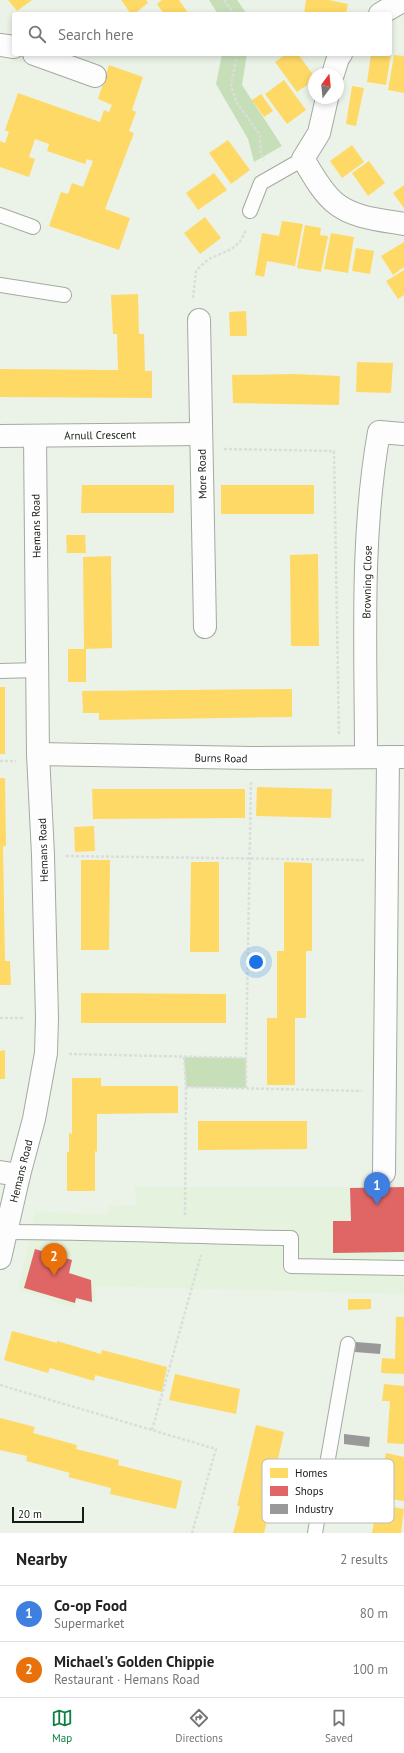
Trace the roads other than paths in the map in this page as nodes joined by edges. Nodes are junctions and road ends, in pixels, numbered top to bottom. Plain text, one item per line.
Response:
1 (404, 0) edge
2 (383, 12) edge
3 (0, 45) edge
4 (12, 47) edge
5 (40, 56) edge
6 (340, 56) edge
7 (335, 68) edge
8 (95, 76) dead end
9 (326, 104) edge
10 (303, 159) junction
11 (250, 211) road end
12 (0, 215) edge
13 (404, 224) edge
14 (33, 227) dead end
15 (0, 284) edge
16 (64, 295) dead end
17 (199, 320) road end
18 (404, 434) edge
19 (0, 436) edge
20 (35, 436) junction
21 (201, 442) junction
22 (205, 628) dead end
23 (38, 670) junction
24 (0, 671) edge
25 (38, 754) junction
26 (366, 757) junction
27 (396, 757) edge
28 (10, 1173) edge
29 (384, 1173) dead end
30 (6, 1232) junction
31 (0, 1258) edge
32 (404, 1268) edge
33 (348, 1344) dead end
34 (328, 1459) edge
35 (317, 1523) edge
36 (315, 1533) edge

1 - 2 street
3 - 4 street
5 - 8 street
6 - 7 street
9 - 10 street
10 - 11 lane
10 - 13 street
12 - 14 lane
15 - 16 lane
17 - 21 street, More Road
18 - 26 street, Browning Close
19 - 20 street, Arnull Crescent
20 - 21 street, Arnull Crescent
20 - 23 street, Hemans Road
21 - 22 street, More Road
23 - 24 lane
23 - 25 street, Hemans Road
25 - 26 street, Burns Road
25 - 28 street, Hemans Road
26 - 27 street, Burns Road
27 - 29 street
28 - 30 street, Hemans Road
30 - 31 street, Hemans Road
30 - 32 lane
33 - 34 lane
35 - 36 lane

